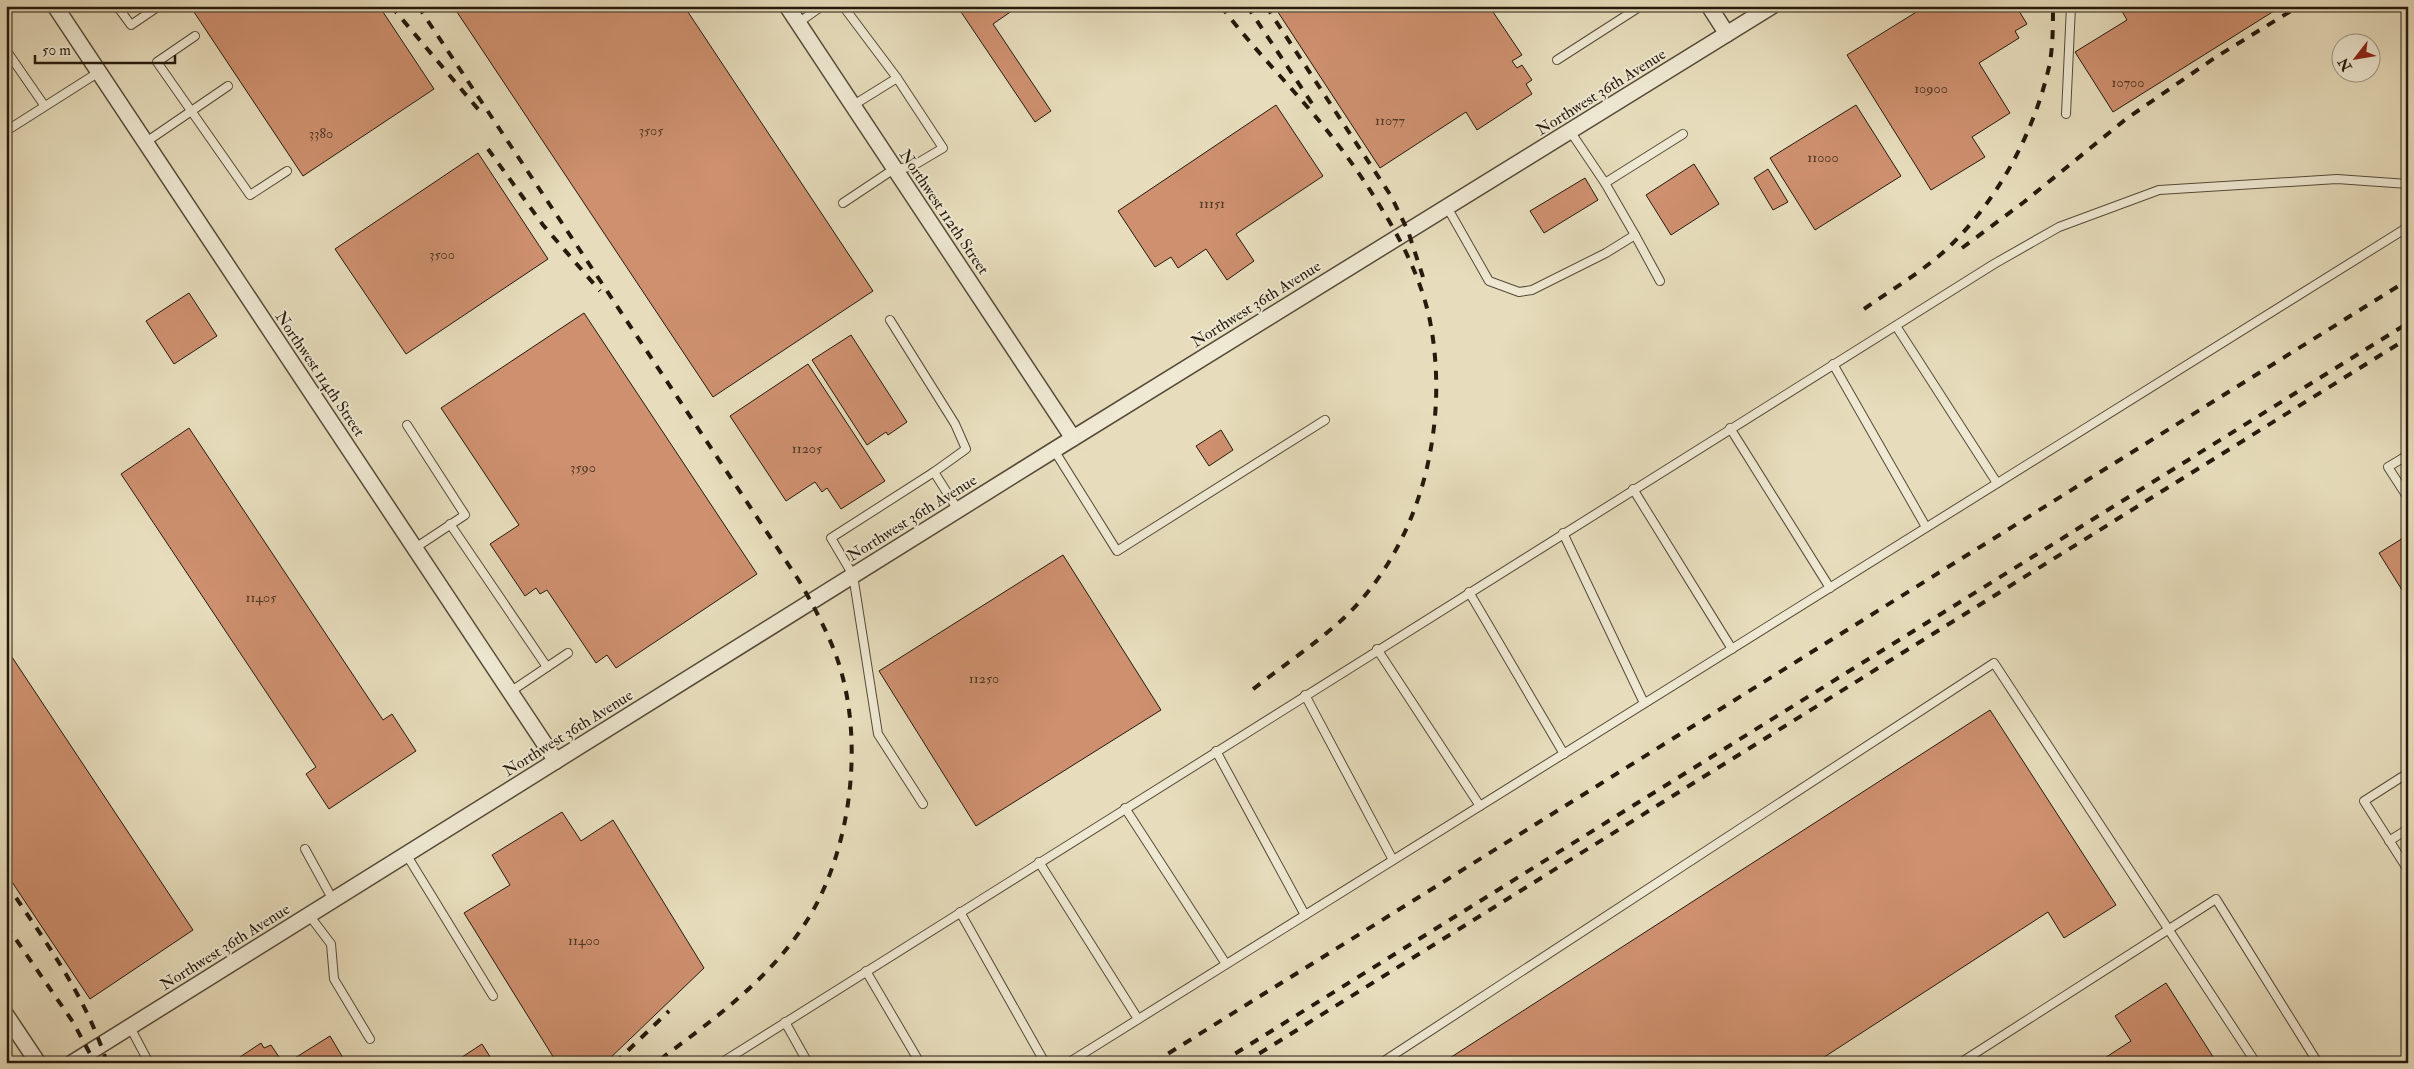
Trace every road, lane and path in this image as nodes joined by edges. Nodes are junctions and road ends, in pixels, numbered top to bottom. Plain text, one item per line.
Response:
1 (55, 6) edge
2 (117, 6) edge
3 (159, 6) edge
4 (787, 6) edge
5 (822, 6) edge
6 (843, 6) edge
7 (1641, 6) edge
8 (1709, 6) edge
9 (1772, 6) edge
10 (2071, 6) edge
11 (798, 23) junction
12 (1728, 34) junction
13 (196, 36) dead end
14 (6, 50) edge
15 (1557, 60) dead end
16 (99, 72) junction
17 (897, 78) junction
18 (228, 86) dead end
19 (44, 106) junction
20 (852, 106) junction
21 (191, 111) junction
22 (2066, 114) dead end
23 (6, 131) edge
24 (1570, 131) junction
25 (1683, 134) dead end
26 (146, 142) junction
27 (894, 169) junction
28 (287, 171) dead end
29 (1605, 183) junction
30 (2408, 184) edge
31 (843, 203) dead end
32 (1447, 207) junction
33 (2408, 227) edge
34 (1635, 235) junction
35 (1660, 281) dead end
36 (890, 320) dead end
37 (1896, 326) junction
38 (1833, 364) junction
39 (1325, 420) dead end
40 (407, 425) dead end
41 (1730, 428) junction
42 (1073, 438) junction
43 (1054, 450) junction
44 (2408, 455) edge
45 (934, 472) junction
46 (1997, 483) junction
47 (1634, 489) junction
48 (2408, 498) edge
49 (958, 510) junction
50 (450, 524) junction
51 (1926, 527) junction
52 (1563, 533) junction
53 (415, 548) junction
54 (853, 575) junction
55 (1830, 588) junction
56 (1469, 592) junction
57 (1732, 649) junction
58 (1377, 650) junction
59 (568, 653) dead end
60 (547, 667) junction
61 (510, 692) junction
62 (1305, 695) junction
63 (1644, 703) junction
64 (1216, 751) junction
65 (1564, 754) junction
66 (556, 761) junction
67 (2408, 773) edge
68 (923, 804) dead end
69 (1480, 806) junction
70 (1125, 808) junction
71 (2408, 829) edge
72 (2389, 840) junction
73 (305, 849) dead end
74 (406, 854) junction
75 (1394, 860) junction
76 (1039, 862) junction
77 (2408, 870) edge
78 (333, 900) junction
79 (960, 912) junction
80 (309, 915) junction
81 (1305, 915) junction
82 (2168, 929) junction
83 (1226, 964) junction
84 (866, 971) junction
85 (492, 996) dead end
86 (6, 1015) edge
87 (1138, 1019) junction
88 (785, 1022) junction
89 (130, 1027) junction
90 (370, 1039) dead end
91 (38, 1063) edge
92 (72, 1063) edge
93 (149, 1063) edge
94 (721, 1063) edge
95 (808, 1063) edge
96 (920, 1063) edge
97 (1046, 1063) edge
98 (1068, 1063) edge
99 (1381, 1063) edge
100 (1960, 1063) edge
101 (2256, 1063) edge
102 (2318, 1063) edge

1 - 16 street, Northwest 114th Street
2 - 3 lane
4 - 11 street, Northwest 112th Street
5 - 11 lane
6 - 17 lane
7 - 15 lane
8 - 12 street
9 - 12 street, Northwest 36th Avenue
10 - 22 lane
11 - 20 street, Northwest 112th Street
12 - 24 street, Northwest 36th Avenue
13 - 21 lane
14 - 19 lane
16 - 19 lane
16 - 26 street, Northwest 114th Street
17 - 20 lane
17 - 27 lane
18 - 21 lane
19 - 23 lane
20 - 27 street, Northwest 112th Street
21 - 26 lane
21 - 28 lane
24 - 29 lane
24 - 32 street, Northwest 36th Avenue
25 - 29 lane
26 - 53 street, Northwest 114th Street
27 - 31 lane
27 - 42 street, Northwest 112th Street
29 - 34 lane
30 - 37 lane
32 - 34 lane
32 - 42 street, Northwest 36th Avenue
33 - 46 lane
34 - 35 lane
36 - 45 lane
37 - 38 lane
37 - 46 lane
38 - 41 lane
38 - 51 lane
39 - 43 lane
40 - 50 lane
41 - 47 lane
41 - 55 lane
42 - 43 street, Northwest 36th Avenue
43 - 49 street, Northwest 36th Avenue
44 - 48 lane
45 - 49 lane
45 - 54 lane
46 - 51 lane
47 - 52 lane
47 - 57 lane
49 - 54 street, Northwest 36th Avenue
50 - 53 lane
50 - 60 lane
51 - 55 lane
52 - 56 lane
52 - 63 lane
53 - 61 street, Northwest 114th Street
54 - 66 street, Northwest 36th Avenue
54 - 68 lane
55 - 57 lane
56 - 58 lane
56 - 65 lane
57 - 63 lane
58 - 62 lane
58 - 69 lane
59 - 60 lane
60 - 61 lane
61 - 66 street, Northwest 114th Street
62 - 64 lane
62 - 75 lane
63 - 65 lane
64 - 70 lane
64 - 81 lane
65 - 69 lane
66 - 74 street, Northwest 36th Avenue
67 - 72 lane
69 - 75 lane
70 - 76 lane
70 - 83 lane
71 - 72 lane
72 - 77 lane
73 - 78 lane
74 - 78 street, Northwest 36th Avenue
74 - 85 lane
75 - 81 lane
76 - 79 lane
76 - 87 lane
78 - 80 street, Northwest 36th Avenue
79 - 84 lane
79 - 97 lane
80 - 89 street, Northwest 36th Avenue
80 - 90 lane
81 - 83 lane
82 - 99 lane
82 - 100 lane
82 - 101 lane
82 - 102 lane
83 - 87 lane
84 - 88 lane
84 - 96 lane
86 - 91 street
87 - 98 lane
88 - 94 lane
88 - 95 lane
89 - 92 street, Northwest 36th Avenue
89 - 93 lane

